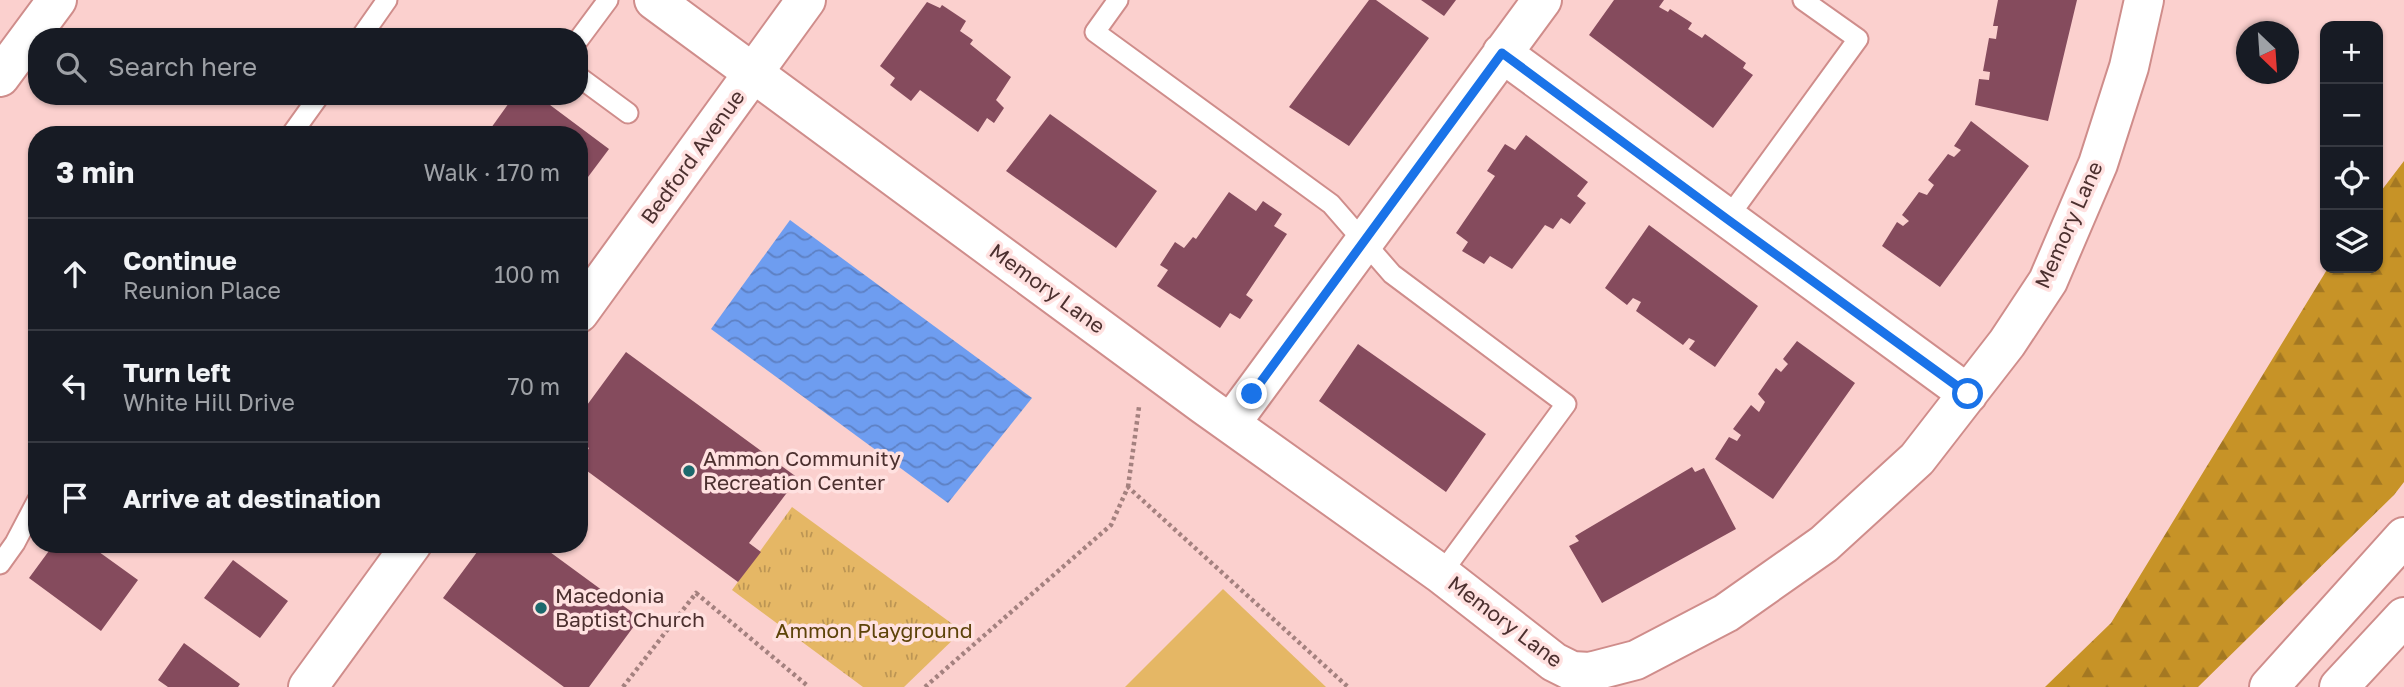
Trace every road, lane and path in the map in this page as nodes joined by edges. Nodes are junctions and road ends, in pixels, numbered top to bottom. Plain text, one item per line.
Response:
1 (57, 0) edge
2 (387, 0) edge
3 (608, 0) edge
4 (654, 0) edge
5 (806, 0) edge
6 (1118, 0) edge
7 (1542, 0) edge
8 (1803, 0) edge
9 (2144, 0) edge
10 (36, 28) edge
11 (367, 28) edge
12 (587, 28) edge
13 (28, 39) edge
14 (1502, 53) junction
15 (754, 73) junction
16 (0, 76) edge
17 (588, 84) edge
18 (312, 105) edge
19 (628, 113) dead end
20 (297, 126) edge
21 (1727, 219) junction
22 (1365, 241) junction
23 (588, 301) edge
24 (1968, 394) junction
25 (1140, 403) dead end
26 (1231, 423) junction
27 (1128, 487) junction
28 (28, 518) edge
29 (2404, 537) edge
30 (405, 553) edge
31 (0, 564) edge
32 (1441, 574) junction
33 (2404, 617) edge
34 (308, 687) edge
35 (623, 687) edge
36 (809, 687) edge
37 (925, 687) edge
38 (1348, 687) edge
39 (2270, 687) edge
40 (2339, 687) edge

1 - 10 street
2 - 11 lane
3 - 12 lane
4 - 15 street, Memory Lane
5 - 15 street, Bedford Avenue
6 - 22 lane
7 - 14 street
8 - 21 lane
9 - 24 street, Memory Lane
13 - 16 street
14 - 21 street
14 - 22 street
15 - 23 street, Bedford Avenue
15 - 26 street, Memory Lane
17 - 19 lane
18 - 20 lane
21 - 24 street
22 - 26 street
22 - 32 lane
24 - 32 street, Memory Lane
25 - 27 path
26 - 32 street, Memory Lane
27 - 37 path
27 - 38 path
28 - 31 lane
29 - 39 street
30 - 34 street
33 - 40 street
35 - 36 path

